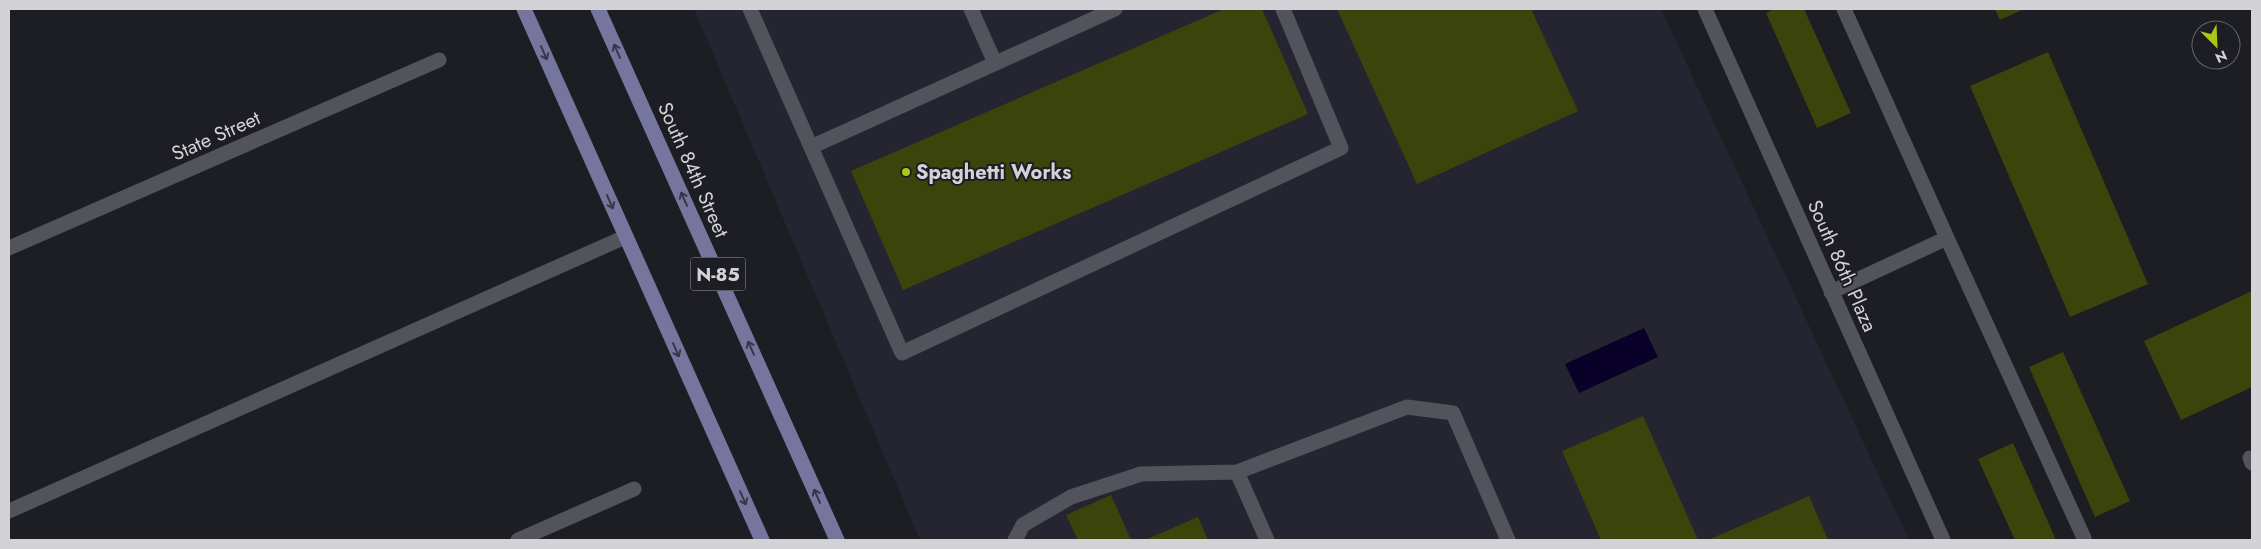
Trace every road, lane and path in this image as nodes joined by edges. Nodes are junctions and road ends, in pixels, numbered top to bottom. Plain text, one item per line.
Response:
1 (524, 9) edge
2 (598, 9) edge
3 (750, 9) edge
4 (971, 9) edge
5 (1115, 9) edge
6 (1283, 9) edge
7 (1705, 9) edge
8 (1844, 9) edge
9 (439, 60) dead end
10 (995, 63) junction
11 (810, 147) junction
12 (625, 237) junction
13 (1947, 238) junction
14 (9, 248) edge
15 (1832, 292) junction
16 (1237, 472) junction
17 (634, 489) dead end
18 (9, 511) edge
19 (2084, 538) dead end
20 (518, 540) edge
21 (762, 540) edge
22 (837, 540) edge
23 (1015, 540) edge
24 (1267, 540) edge
25 (1508, 540) edge
26 (1943, 540) edge

1 -> 12 main road
22 -> 2 main road, South 84th Street / N-85
3 - 11 street
4 - 10 street
5 - 10 street
6 - 11 street
7 - 15 street, South 86th Plaza
8 - 13 street
9 - 14 street, State Street
10 - 11 street
12 - 18 street
12 -> 21 main road
13 - 15 street
13 - 19 street
15 - 26 street, South 86th Plaza
16 - 23 street
16 - 24 street
16 - 25 street
17 - 20 street

